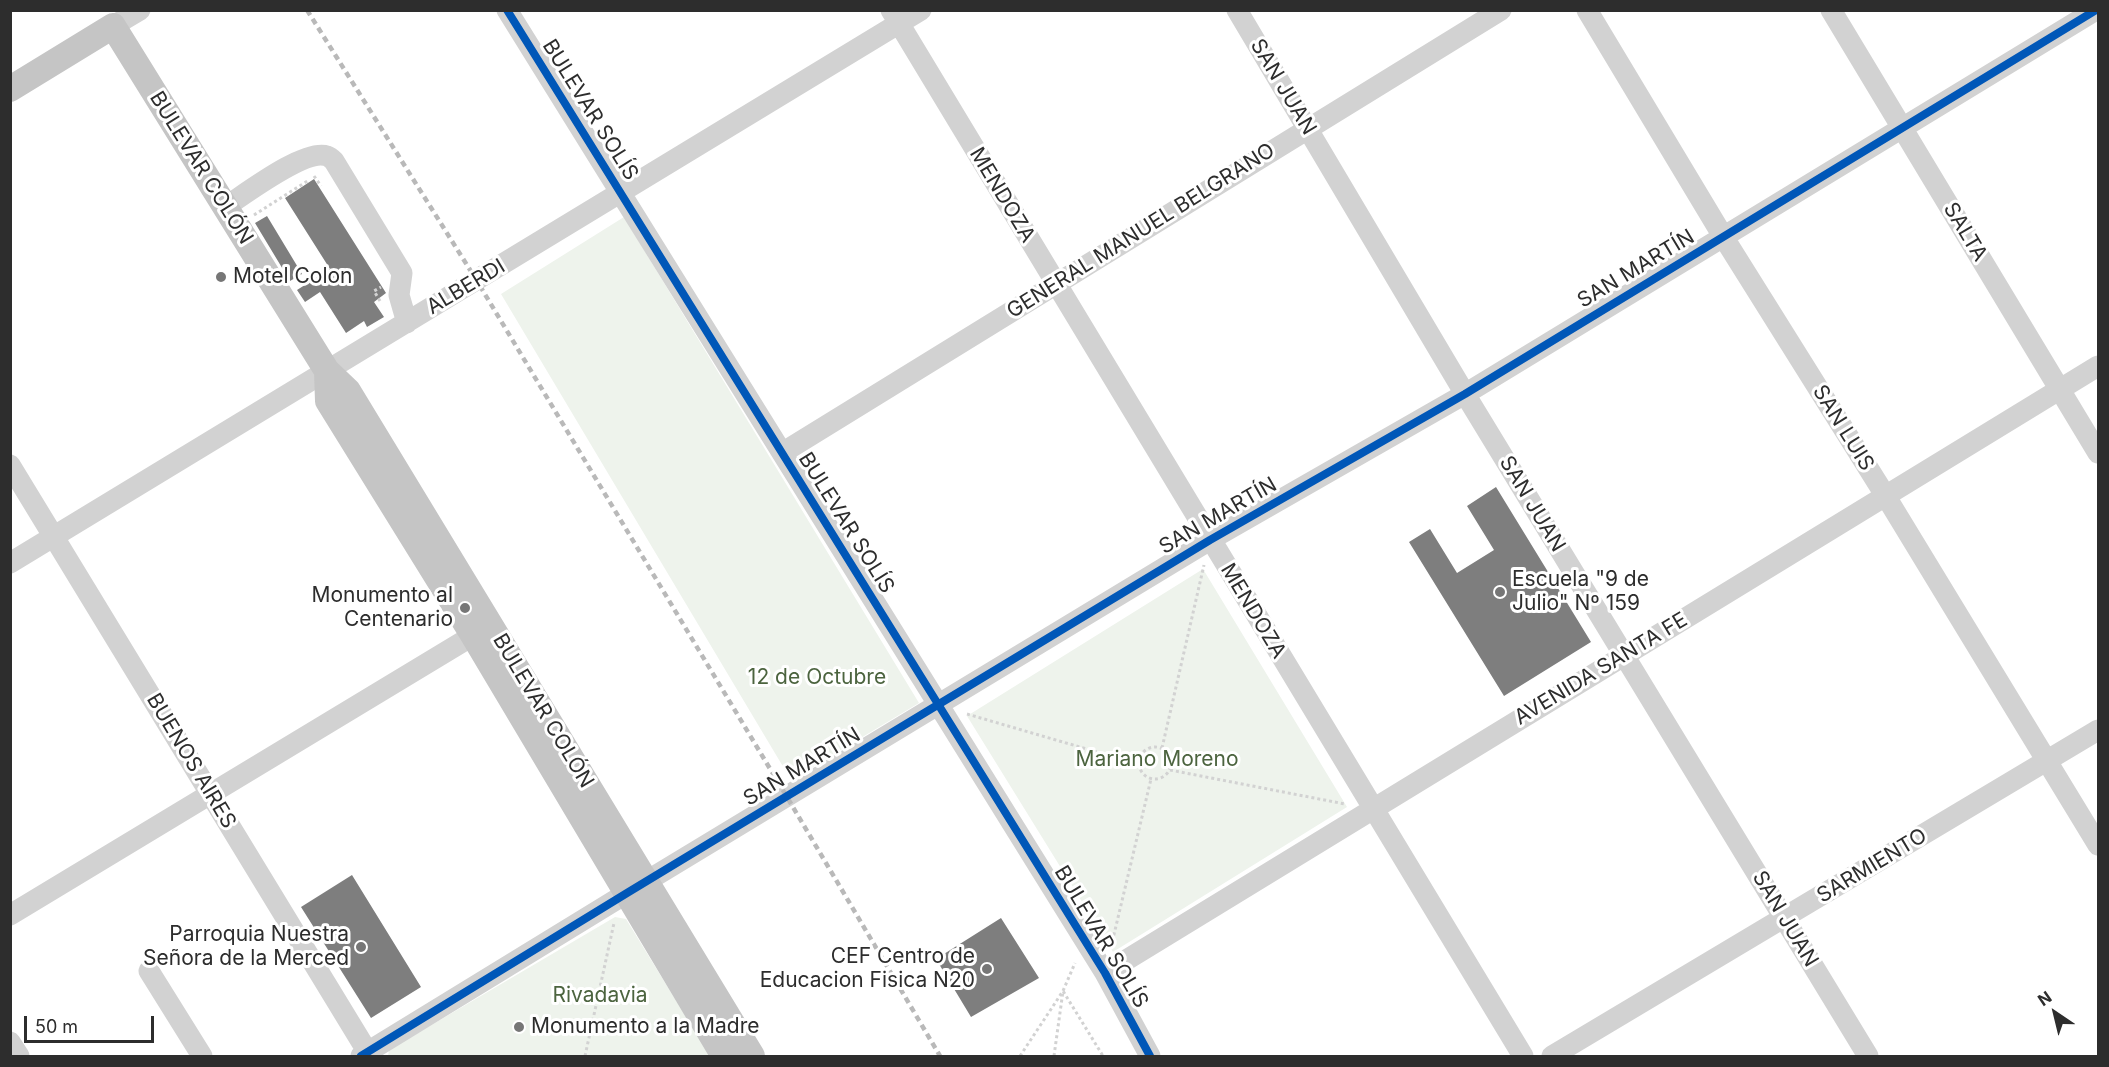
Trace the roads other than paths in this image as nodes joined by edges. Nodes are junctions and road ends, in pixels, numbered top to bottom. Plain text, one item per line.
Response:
1 (140, 10) edge
2 (507, 10) edge
3 (921, 10) edge
4 (1238, 10) edge
5 (1501, 10) edge
6 (1587, 10) edge
7 (1831, 10) edge
8 (2096, 10) edge
9 (895, 17) edge
10 (113, 26) junction
11 (10, 89) edge
12 (1308, 128) junction
13 (1902, 129) junction
14 (621, 194) junction
15 (231, 216) junction
16 (1724, 238) junction
17 (1056, 284) junction
18 (407, 323) junction
19 (2098, 366) edge
20 (327, 371) junction
21 (2060, 389) junction
22 (1465, 394) junction
23 (782, 453) junction
24 (2098, 453) edge
25 (10, 465) edge
26 (1885, 495) junction
27 (54, 537) junction
28 (1210, 540) junction
29 (10, 563) edge
30 (482, 630) junction
31 (1624, 655) junction
32 (939, 705) junction
33 (2098, 730) edge
34 (2047, 762) junction
35 (212, 794) junction
36 (1373, 809) junction
37 (2098, 845) edge
38 (637, 887) junction
39 (10, 915) edge
40 (1784, 918) junction
41 (149, 971) dead end
42 (1105, 974) junction
43 (10, 1042) edge
44 (366, 1055) edge
45 (19, 1056) edge
46 (202, 1056) edge
47 (724, 1056) edge
48 (752, 1056) edge
49 (1150, 1056) edge
50 (1523, 1056) edge
51 (1552, 1056) edge
52 (1869, 1056) edge

1 - 10 street
2 - 14 street, BULEVAR SOLÍS
3 - 9 street, ALBERDI
4 - 12 street, SAN JUAN
5 - 12 street, GENERAL MANUEL BELGRANO
6 - 16 street, SAN LUIS
7 - 13 street, SALTA
8 - 13 street, SAN MARTÍN
9 - 14 street, ALBERDI
9 - 17 street, MENDOZA
10 - 11 main road
10 - 15 main road, BULEVAR COLÓN
12 - 17 street, GENERAL MANUEL BELGRANO
12 - 22 street, SAN JUAN
13 - 16 street, SAN MARTÍN
13 - 21 street, SALTA
14 - 18 street, ALBERDI
14 - 23 street, BULEVAR SOLÍS
15 - 18 street
15 - 20 main road, BULEVAR COLÓN
16 - 22 street, SAN MARTÍN
16 - 26 street, SAN LUIS
17 - 23 street, GENERAL MANUEL BELGRANO
17 - 28 street, MENDOZA
18 - 20 street, ALBERDI
19 - 21 street, AVENIDA SANTA FE
20 - 27 street, ALBERDI
20 - 30 main road, BULEVAR COLÓN
21 - 24 street, SALTA
21 - 26 street, AVENIDA SANTA FE
22 - 28 street, SAN MARTÍN
22 - 31 street, SAN JUAN
23 - 32 street, BULEVAR SOLÍS
25 - 27 street, BUENOS AIRES
26 - 31 street, AVENIDA SANTA FE
26 - 34 street, SAN LUIS
27 - 29 street, ALBERDI
27 - 35 street, BUENOS AIRES
28 - 32 street, SAN MARTÍN
28 - 36 street, MENDOZA
30 - 35 street
30 - 38 main road, BULEVAR COLÓN
31 - 36 street, AVENIDA SANTA FE
31 - 40 street, SAN JUAN
32 - 38 street, SAN MARTÍN
32 - 42 street, BULEVAR SOLÍS
33 - 34 street, SARMIENTO
34 - 37 street, SAN LUIS
34 - 40 street, SARMIENTO
35 - 39 street
35 - 44 street, BUENOS AIRES
36 - 42 street, AVENIDA SANTA FE
36 - 50 street, MENDOZA
38 - 44 street, SAN MARTÍN
38 - 47 main road, BULEVAR COLÓN
38 - 48 main road, BULEVAR COLÓN
40 - 51 street, SARMIENTO
40 - 52 street, SAN JUAN
41 - 46 street
42 - 49 street, BULEVAR SOLÍS
43 - 45 street

